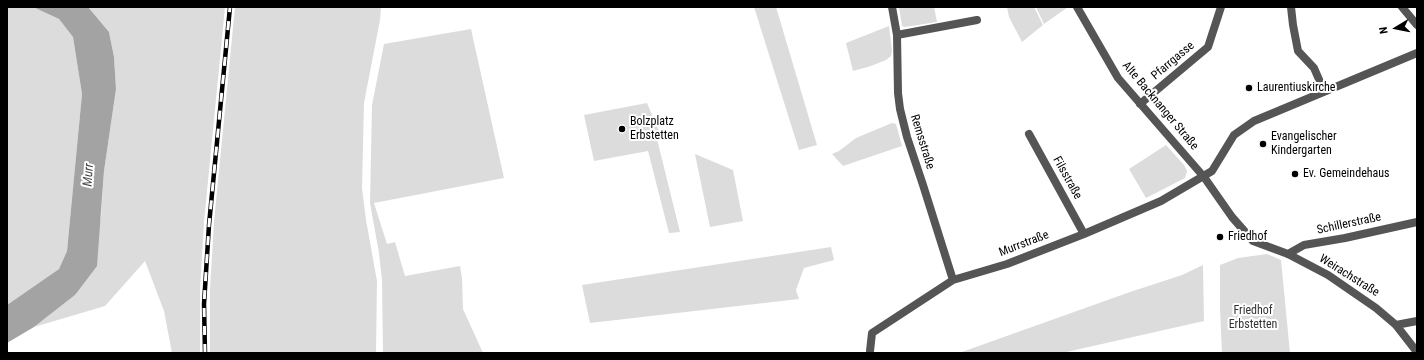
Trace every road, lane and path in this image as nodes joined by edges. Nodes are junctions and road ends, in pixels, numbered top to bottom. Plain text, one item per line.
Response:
1 (892, 7) edge
2 (1077, 7) edge
3 (1221, 7) edge
4 (1291, 7) edge
5 (1402, 7) edge
6 (977, 20) dead end
7 (1417, 25) edge
8 (897, 35) junction
9 (1417, 53) edge
10 (1324, 91) junction
11 (1140, 104) junction
12 (1029, 134) dead end
13 (1204, 177) junction
14 (1417, 222) edge
15 (1084, 234) junction
16 (1253, 241) joint
17 (1288, 254) junction
18 (952, 280) junction
19 (1417, 321) edge
20 (1396, 325) junction
21 (870, 351) dead end
22 (1417, 352) edge

1 - 8 street, Remsstraße
2 - 11 street, Alte Backnanger Straße
3 - 11 street, Pfarrgasse
4 - 10 street
5 - 7 street
6 - 8 street
8 - 18 street, Remsstraße
9 - 10 street, Murrstraße
10 - 13 street, Murrstraße
11 - 13 street, Alte Backnanger Straße
12 - 15 street, Filsstraße
13 - 15 street, Murrstraße
13 - 16 street, Alte Backnanger Straße
14 - 17 street, Schillerstraße
15 - 18 street, Murrstraße
16 - 17 street, Weirachstraße
17 - 20 street, Weirachstraße
18 - 21 street, Murrstraße
19 - 20 street
20 - 22 street, Weirachstraße

